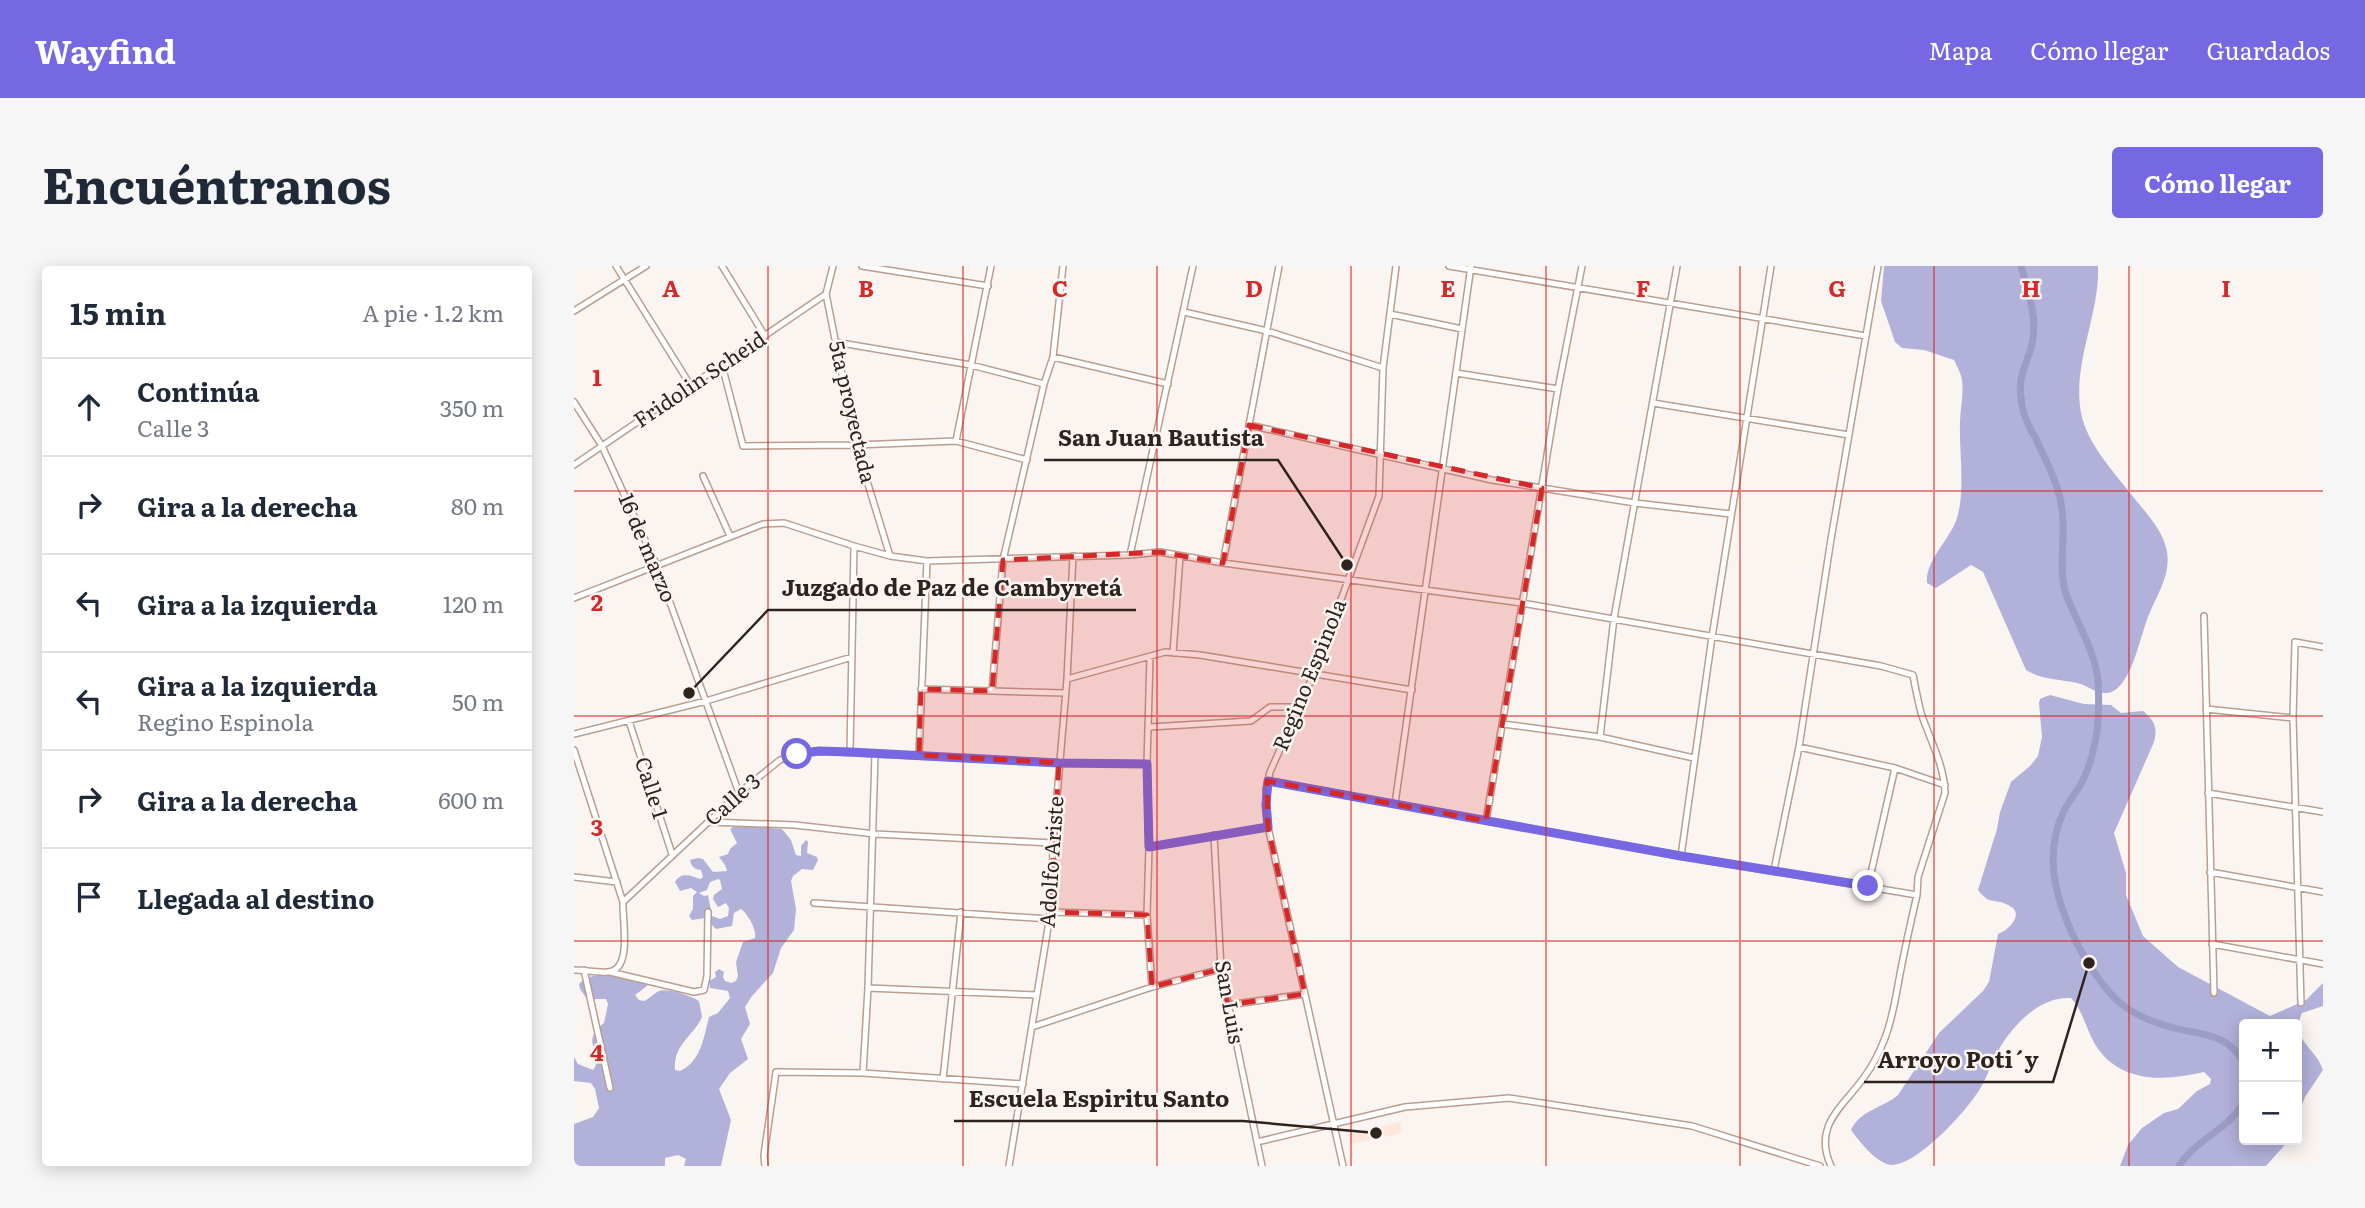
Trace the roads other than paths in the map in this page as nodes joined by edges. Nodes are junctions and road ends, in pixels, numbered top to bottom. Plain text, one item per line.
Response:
1 (616, 266) edge
2 (646, 266) edge
3 (722, 266) edge
4 (833, 266) edge
5 (862, 266) edge
6 (991, 266) edge
7 (1063, 266) edge
8 (1193, 266) edge
9 (1279, 266) edge
10 (1396, 266) edge
11 (1449, 266) edge
12 (1582, 266) edge
13 (1678, 266) edge
14 (1771, 266) edge
15 (1878, 266) edge
16 (1471, 268) edge
17 (625, 279) junction
18 (988, 286) junction
19 (1578, 288) junction
20 (826, 294) junction
21 (1670, 304) junction
22 (574, 311) edge
23 (1184, 312) junction
24 (1390, 314) junction
25 (1762, 319) junction
26 (1462, 329) junction
27 (1267, 331) junction
28 (765, 336) junction
29 (1866, 336) junction
30 (835, 342) junction
31 (1053, 357) junction
32 (722, 365) junction
33 (971, 365) junction
34 (1384, 368) junction
35 (1456, 373) junction
36 (1044, 384) junction
37 (1168, 384) junction
38 (691, 386) junction
39 (1558, 389) junction
40 (574, 401) edge
41 (1653, 402) junction
42 (1746, 418) junction
43 (1249, 425) junction
44 (1849, 435) junction
45 (956, 441) junction
46 (856, 445) junction
47 (603, 446) junction
48 (1382, 457) junction
49 (1027, 460) junction
50 (574, 465) edge
51 (1442, 470) junction
52 (704, 476) dead end
53 (1542, 488) junction
54 (1635, 503) junction
55 (1731, 514) junction
56 (730, 536) junction
57 (853, 546) junction
58 (1130, 555) junction
59 (890, 556) junction
60 (1073, 556) junction
61 (1180, 556) junction
62 (1003, 559) junction
63 (927, 561) junction
64 (656, 564) junction
65 (1223, 564) junction
66 (1349, 579) junction
67 (1424, 589) junction
68 (574, 598) edge
69 (1522, 603) junction
70 (2204, 616) dead end
71 (1614, 618) junction
72 (1712, 637) junction
73 (2323, 647) edge
74 (1173, 653) junction
75 (1815, 655) junction
76 (852, 657) junction
77 (1150, 657) junction
78 (1314, 673) junction
79 (1067, 679) junction
80 (921, 689) junction
81 (1412, 690) junction
82 (992, 691) junction
83 (1065, 693) junction
84 (706, 701) junction
85 (1297, 707) junction
86 (2206, 709) junction
87 (2293, 718) junction
88 (629, 721) junction
89 (1503, 724) junction
90 (1150, 727) junction
91 (574, 734) edge
92 (1600, 737) junction
93 (1800, 747) junction
94 (574, 750) edge
95 (850, 752) junction
96 (875, 754) junction
97 (919, 755) junction
98 (1694, 758) junction
99 (1059, 763) junction
100 (1147, 764) junction
101 (1895, 768) junction
102 (1268, 781) junction
103 (1945, 785) junction
104 (739, 793) junction
105 (2208, 793) junction
106 (1395, 804) junction
107 (2297, 807) junction
108 (2323, 812) edge
109 (1486, 821) junction
110 (709, 822) junction
111 (1268, 827) junction
112 (874, 834) junction
113 (1214, 835) junction
114 (1053, 843) junction
115 (1149, 847) junction
116 (673, 854) junction
117 (1681, 856) junction
118 (1774, 870) junction
119 (2210, 872) junction
120 (574, 877) edge
121 (617, 883) junction
122 (1868, 886) junction
123 (2298, 888) junction
124 (2323, 892) edge
125 (1917, 895) junction
126 (623, 902) junction
127 (814, 903) dead end
128 (872, 908) junction
129 (708, 912) dead end
130 (961, 912) junction
131 (1147, 915) junction
132 (1050, 916) junction
133 (2212, 944) junction
134 (2299, 960) junction
135 (2323, 964) edge
136 (1221, 969) junction
137 (574, 970) edge
138 (584, 970) junction
139 (610, 972) junction
140 (1152, 987) junction
141 (869, 988) junction
142 (951, 992) junction
143 (2214, 993) dead end
144 (1306, 994) junction
145 (1037, 995) junction
146 (2301, 1003) dead end
147 (1228, 1005) junction
148 (1032, 1027) junction
149 (863, 1073) junction
150 (943, 1079) junction
151 (1023, 1084) junction
152 (610, 1088) dead end
153 (1335, 1122) junction
154 (1257, 1142) junction
155 (765, 1166) edge
156 (1009, 1166) edge
157 (1262, 1166) edge
158 (1343, 1166) edge
159 (1820, 1166) edge
160 (1831, 1166) edge

1 - 17 street
2 - 17 street
3 - 28 street
4 - 20 street, 5ta proyectada
5 - 18 street
6 - 18 street
7 - 31 street
8 - 23 street
9 - 27 street
10 - 24 street, Regino Espinola
11 - 16 street
12 - 19 street
13 - 21 street
14 - 25 street
15 - 29 street
16 - 19 street
16 - 26 street
17 - 22 street
17 - 38 street
18 - 33 street
19 - 21 street
19 - 39 street
20 - 28 street, Fridolin Scheid
20 - 30 street, 5ta proyectada
21 - 25 street
21 - 41 street
23 - 27 street
23 - 37 street
24 - 26 street
24 - 34 street, Regino Espinola
25 - 29 street
25 - 42 street
26 - 35 street
27 - 34 street
27 - 43 street
28 - 32 street, Fridolin Scheid
29 - 44 street
30 - 33 street
30 - 46 street, 5ta proyectada
31 - 36 street
31 - 37 street
32 - 38 street, Fridolin Scheid
32 - 46 street
33 - 36 street
33 - 45 street
34 - 48 street, Regino Espinola
35 - 39 street
35 - 51 street
36 - 49 street
37 - 58 street
38 - 47 street, Fridolin Scheid
39 - 53 street
40 - 47 street, 16 de marzo
41 - 42 street
41 - 54 street
42 - 44 street
42 - 55 street
43 - 48 street
43 - 65 street
44 - 75 street
45 - 46 street
45 - 49 street
46 - 59 street, 5ta proyectada
47 - 50 street, Fridolin Scheid
47 - 64 street, 16 de marzo
48 - 51 street
48 - 66 street, Regino Espinola
49 - 62 street
51 - 53 street
51 - 67 street
52 - 56 street
53 - 54 street
53 - 69 street
54 - 55 street
54 - 71 street
55 - 72 street
56 - 57 street
56 - 64 street
57 - 59 street
57 - 76 street
58 - 60 street
58 - 61 street
59 - 63 street
60 - 62 street
60 - 79 street, Adolfo Ariste
61 - 65 street
61 - 74 street
62 - 63 street
62 - 82 street
63 - 80 street
64 - 68 street
64 - 84 street, 16 de marzo
65 - 66 street
66 - 67 street
66 - 78 street, Regino Espinola
67 - 69 street
67 - 81 street
69 - 71 street
69 - 89 street
70 - 86 street
71 - 72 street
71 - 92 street
72 - 75 street
72 - 98 street
73 - 87 street
74 - 77 street
74 - 78 street
75 - 93 street
75 - 103 street
76 - 84 street
76 - 95 street
77 - 79 street
77 - 90 street
78 - 81 street
78 - 85 street, Regino Espinola
79 - 83 street, Adolfo Ariste
80 - 82 street
80 - 97 street
81 - 106 street
82 - 83 street
83 - 99 street, Adolfo Ariste
84 - 88 street
84 - 104 street, 16 de marzo
85 - 90 street
85 - 102 street, Regino Espinola
86 - 87 street
86 - 105 street
87 - 107 street
88 - 91 street
88 - 116 street, Calle 1
89 - 92 street
89 - 109 street
90 - 100 street
92 - 98 street
93 - 101 street
93 - 118 street
94 - 121 street
95 - 96 street, Calle 3
95 - 104 street, Calle 3
96 - 97 street, Calle 3
96 - 112 street
97 - 99 street, Calle 3
98 - 117 street
99 - 100 street, Calle 3
99 - 114 street, Adolfo Ariste
100 - 115 street
101 - 103 street
101 - 122 street
102 - 106 street
102 - 111 street, Regino Espinola
103 - 125 street
104 - 110 street, Calle 3
105 - 107 street
105 - 119 street
106 - 109 street
107 - 108 street
107 - 123 street
109 - 117 street
110 - 112 street
110 - 116 street, Calle 3
111 - 113 street
111 - 144 street, Regino Espinola
112 - 114 street
112 - 128 street
113 - 115 street
113 - 136 street, San Luis
114 - 132 street, Adolfo Ariste
115 - 131 street
116 - 126 street, Calle 3
117 - 118 street
118 - 122 street
119 - 123 street
119 - 133 street
120 - 121 street
121 - 126 street
122 - 125 street
123 - 124 street
123 - 134 street
125 - 160 street
126 - 139 street
127 - 128 street
128 - 130 street
128 - 141 street
129 - 139 street
130 - 132 street
130 - 142 street
131 - 132 street
131 - 140 street
132 - 145 street, Adolfo Ariste
133 - 134 street
133 - 143 street
134 - 135 street
134 - 146 street
136 - 140 street
136 - 147 street, San Luis
137 - 138 street
138 - 139 street
138 - 152 street
140 - 148 street
141 - 142 street
141 - 149 street
142 - 145 street
142 - 150 street
144 - 147 street
144 - 153 street, Regino Espinola
145 - 148 street, Adolfo Ariste
147 - 154 street, San Luis
148 - 151 street, Adolfo Ariste
149 - 150 street
149 - 155 street
150 - 151 street
151 - 156 street, Adolfo Ariste
153 - 154 street
153 - 158 street, Regino Espinola
153 - 159 street
154 - 157 street, San Luis

